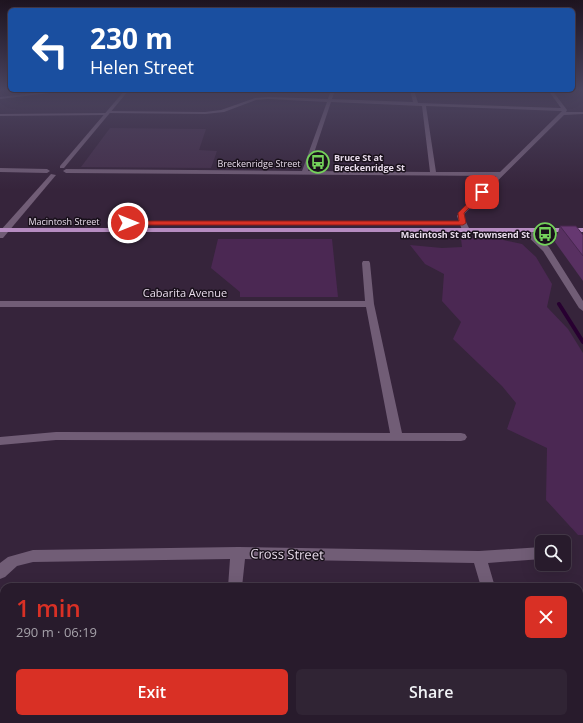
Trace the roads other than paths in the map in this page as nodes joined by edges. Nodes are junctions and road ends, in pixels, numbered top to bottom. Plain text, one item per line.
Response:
1 (98, 123) edge
2 (322, 123) edge
3 (426, 123) edge
4 (553, 123) edge
5 (0, 170) edge
6 (56, 170) junction
7 (305, 172) junction
8 (433, 173) junction
9 (500, 174) junction
10 (0, 223) edge
11 (11, 223) junction
12 (583, 223) edge
13 (464, 226) junction
14 (3, 230) edge
15 (525, 230) junction
16 (583, 230) edge
17 (0, 236) edge
18 (366, 263) dead end
19 (0, 304) edge
20 (370, 304) junction
21 (583, 308) edge
22 (397, 437) junction
23 (461, 437) dead end
24 (0, 441) edge
25 (535, 553) edge
26 (238, 554) junction
27 (479, 557) junction
28 (0, 572) edge
29 (236, 583) edge
30 (487, 583) edge

1 - 6 street
2 - 7 street
3 - 8 street
4 - 9 street
5 - 6 street, Breckenridge Street
6 - 7 street, Breckenridge Street
6 - 11 street
7 - 8 street, Breckenridge Street
8 - 9 street, Breckenridge Street
9 - 13 street
10 - 11 main road, Macintosh Street
11 - 13 main road, Macintosh Street
11 - 14 street
12 - 13 main road, Macintosh Street
13 - 14 main road, Macintosh Street
13 - 15 main road, Macintosh Street
14 - 17 street
15 - 16 main road, Macintosh Street
15 - 21 street
18 - 20 street
19 - 20 street, Cabarita Avenue
20 - 22 street
22 - 23 street
22 - 24 street
25 - 27 street, Cross Street
26 - 27 street, Cross Street
26 - 28 street, Cross Street
26 - 29 street
27 - 30 street

